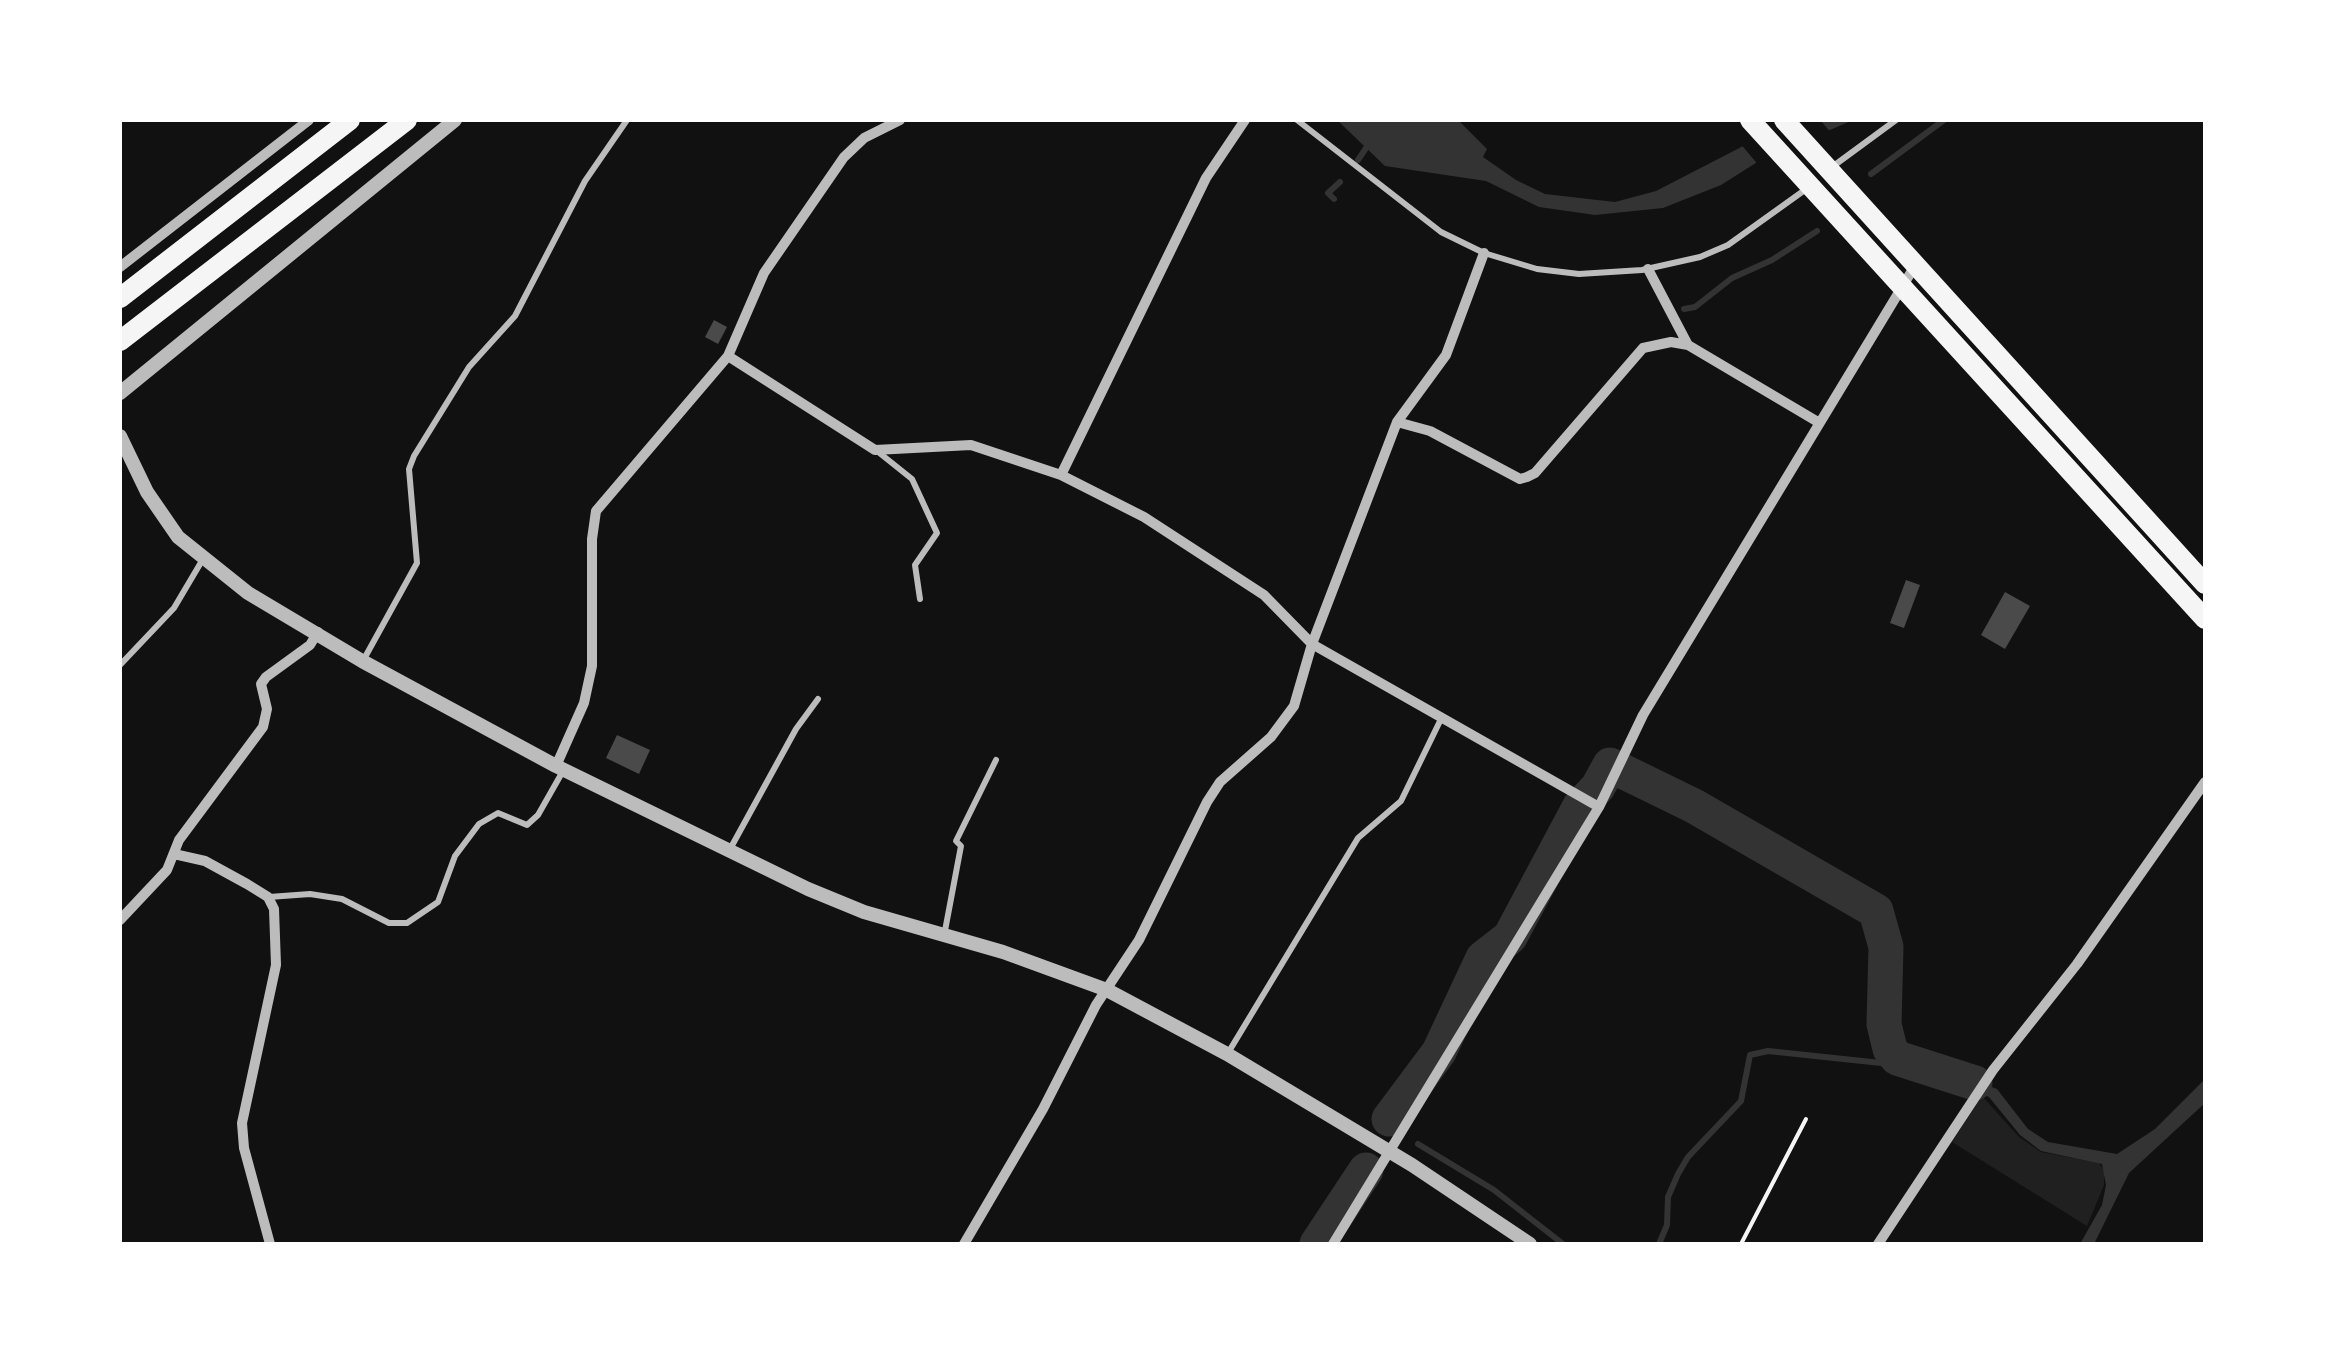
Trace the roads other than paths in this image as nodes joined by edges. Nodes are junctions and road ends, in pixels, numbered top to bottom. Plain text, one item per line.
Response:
1 (309, 120) edge
2 (350, 120) edge
3 (406, 120) edge
4 (454, 120) edge
5 (627, 120) edge
6 (900, 120) edge
7 (1246, 120) edge
8 (1297, 120) edge
9 (1750, 120) edge
10 (1784, 120) edge
11 (1896, 120) edge
12 (1826, 167) junction
13 (1807, 183) junction
14 (1484, 253) junction
15 (1916, 264) junction
16 (120, 267) edge
17 (1648, 269) junction
18 (1901, 286) junction
19 (120, 298) edge
20 (120, 342) edge
21 (1688, 346) junction
22 (728, 356) junction
23 (120, 394) edge
24 (1397, 422) junction
25 (1818, 422) junction
26 (120, 436) edge
27 (874, 450) junction
28 (124, 455) edge
29 (1062, 475) junction
30 (203, 560) junction
31 (2205, 584) edge
32 (920, 599) dead end
33 (2205, 620) edge
34 (318, 632) junction
35 (1312, 644) junction
36 (362, 661) junction
37 (120, 665) edge
38 (818, 699) dead end
39 (1440, 719) junction
40 (996, 760) dead end
41 (560, 768) junction
42 (2205, 782) edge
43 (1596, 805) junction
44 (728, 852) junction
45 (174, 854) junction
46 (268, 896) junction
47 (120, 920) edge
48 (943, 937) junction
49 (1107, 990) junction
50 (1228, 1054) junction
51 (1389, 1151) junction
52 (270, 1244) edge
53 (964, 1244) edge
54 (1334, 1244) edge
55 (1530, 1244) edge
56 (1878, 1244) edge

1 - 16 street
2 - 19 highway
3 - 20 highway
4 - 23 street
5 - 36 lane
6 - 22 street
7 - 29 street
8 - 14 lane
9 - 13 highway
10 - 12 highway
11 - 12 lane
12 - 15 highway
13 - 17 lane
13 - 18 highway
14 - 17 lane
14 - 24 street
15 - 18 street
15 - 31 highway
17 - 21 street
18 - 25 street
18 - 33 highway
21 - 24 street
21 - 25 street
22 - 27 street
22 - 41 street
24 - 35 street
25 - 43 street
26 - 28 street
27 - 29 street
27 - 32 lane
28 - 30 street
29 - 35 street
30 - 34 street
30 - 37 lane
34 - 36 street
34 - 45 street
35 - 39 street
35 - 49 street
36 - 41 street
38 - 44 lane
39 - 43 street
39 - 50 lane
40 - 48 lane
41 - 44 street
41 - 46 lane
42 - 56 street
43 - 51 street
44 - 48 street
45 - 46 street
45 - 47 street
46 - 52 street
48 - 49 street
49 - 50 street
49 - 53 street
50 - 51 street
51 - 54 street
51 - 55 street

